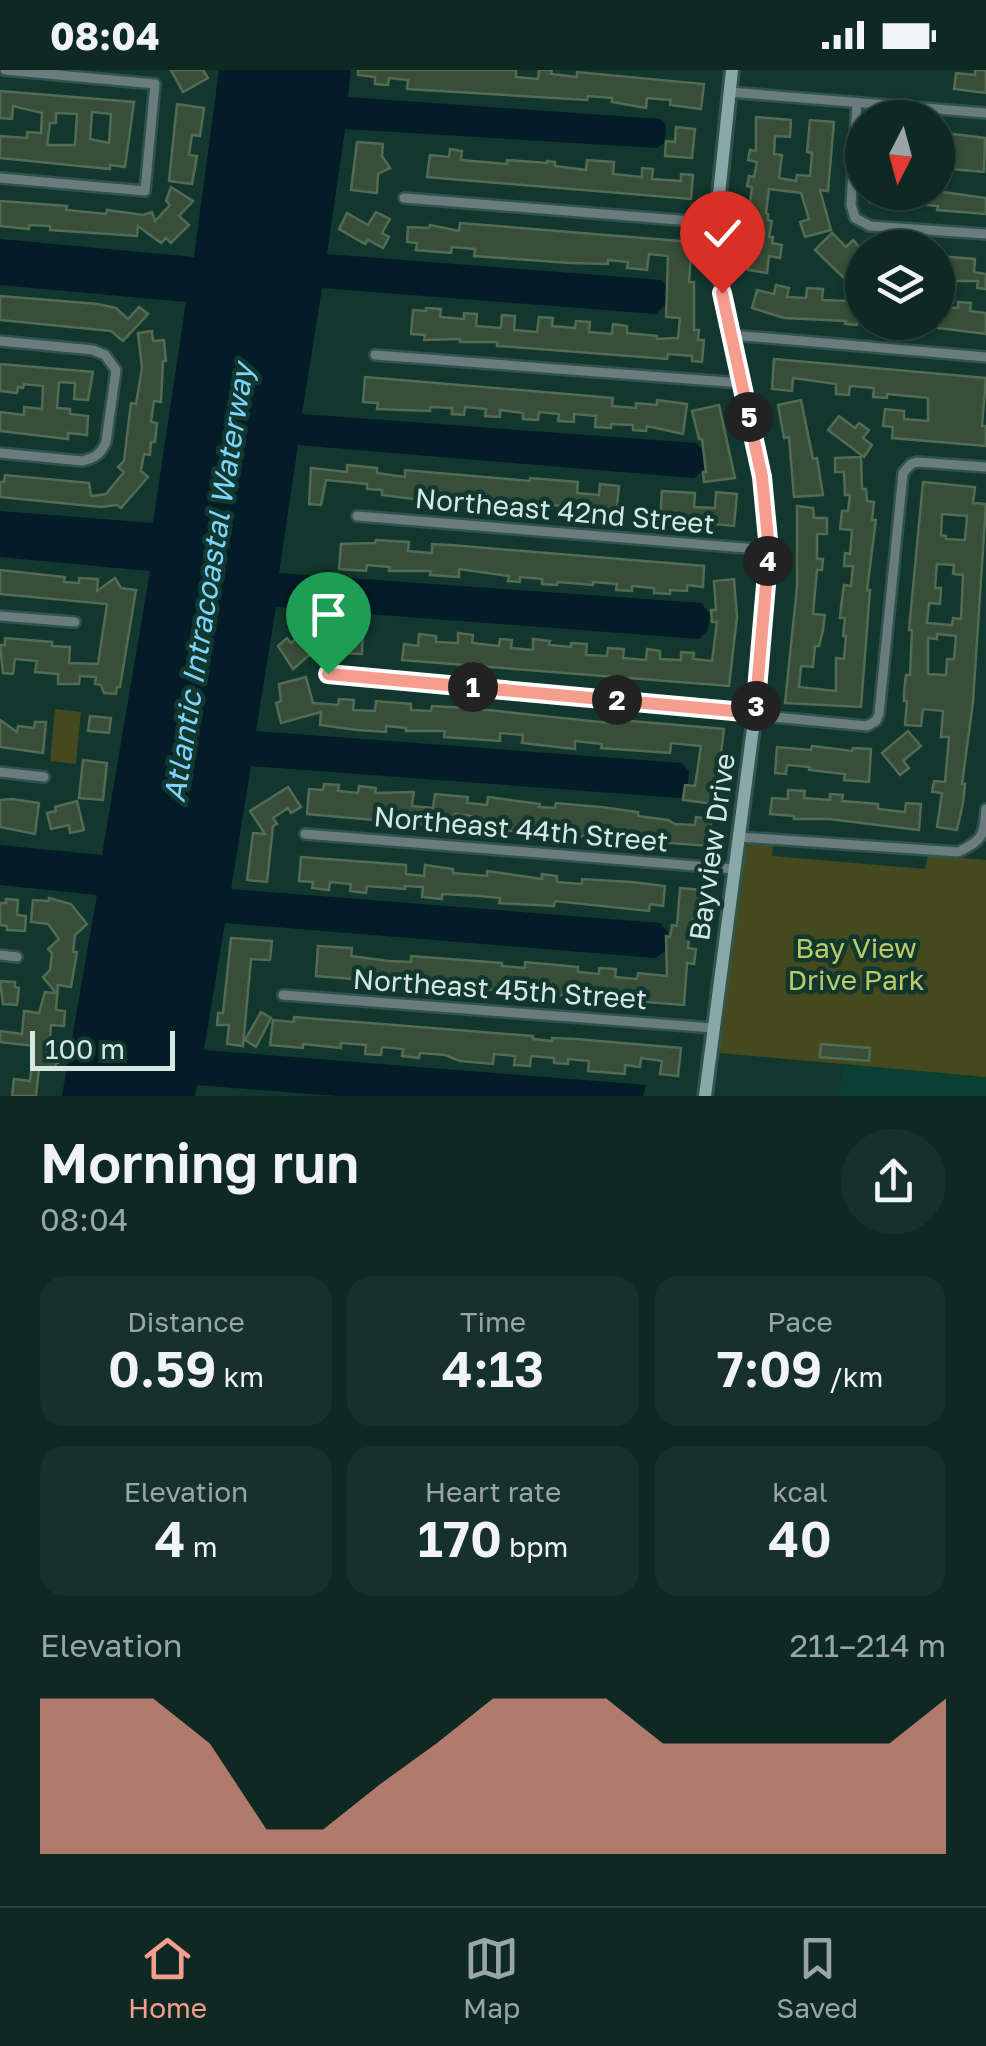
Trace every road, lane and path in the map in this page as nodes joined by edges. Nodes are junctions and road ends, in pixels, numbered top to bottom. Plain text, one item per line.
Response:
1 (4, 70) edge
2 (732, 70) edge
3 (729, 92) junction
4 (845, 102) edge
5 (955, 111) edge
6 (986, 114) edge
7 (0, 178) edge
8 (404, 198) dead end
9 (853, 210) edge
10 (716, 223) junction
11 (986, 234) edge
12 (732, 335) junction
13 (0, 341) edge
14 (375, 355) dead end
15 (986, 357) edge
16 (741, 384) junction
17 (0, 454) edge
18 (986, 467) edge
19 (357, 516) dead end
20 (769, 550) junction
21 (0, 616) edge
22 (74, 622) dead end
23 (328, 674) dead end
24 (755, 713) junction
25 (0, 772) edge
26 (44, 777) dead end
27 (986, 809) edge
28 (304, 834) dead end
29 (739, 837) junction
30 (733, 869) junction
31 (0, 955) edge
32 (16, 957) dead end
33 (283, 995) dead end
34 (714, 1028) junction
35 (704, 1096) edge

1 - 7 street
2 - 3 street, Bayview Drive
3 - 4 street
3 - 10 street, Bayview Drive
5 - 6 street
8 - 10 street
9 - 11 street
10 - 12 street, Bayview Drive
12 - 15 street
12 - 16 street, Bayview Drive
13 - 17 street
14 - 16 street
16 - 20 street, Bayview Drive
18 - 24 street
19 - 20 street, Northeast 42nd Street
20 - 24 street, Bayview Drive
21 - 22 street
23 - 24 street
24 - 29 street, Bayview Drive
25 - 26 street
27 - 29 street
28 - 30 street, Northeast 44th Street
29 - 30 street, Bayview Drive
30 - 34 street, Bayview Drive
31 - 32 street
33 - 34 street, Northeast 45th Street
34 - 35 street, Bayview Drive

